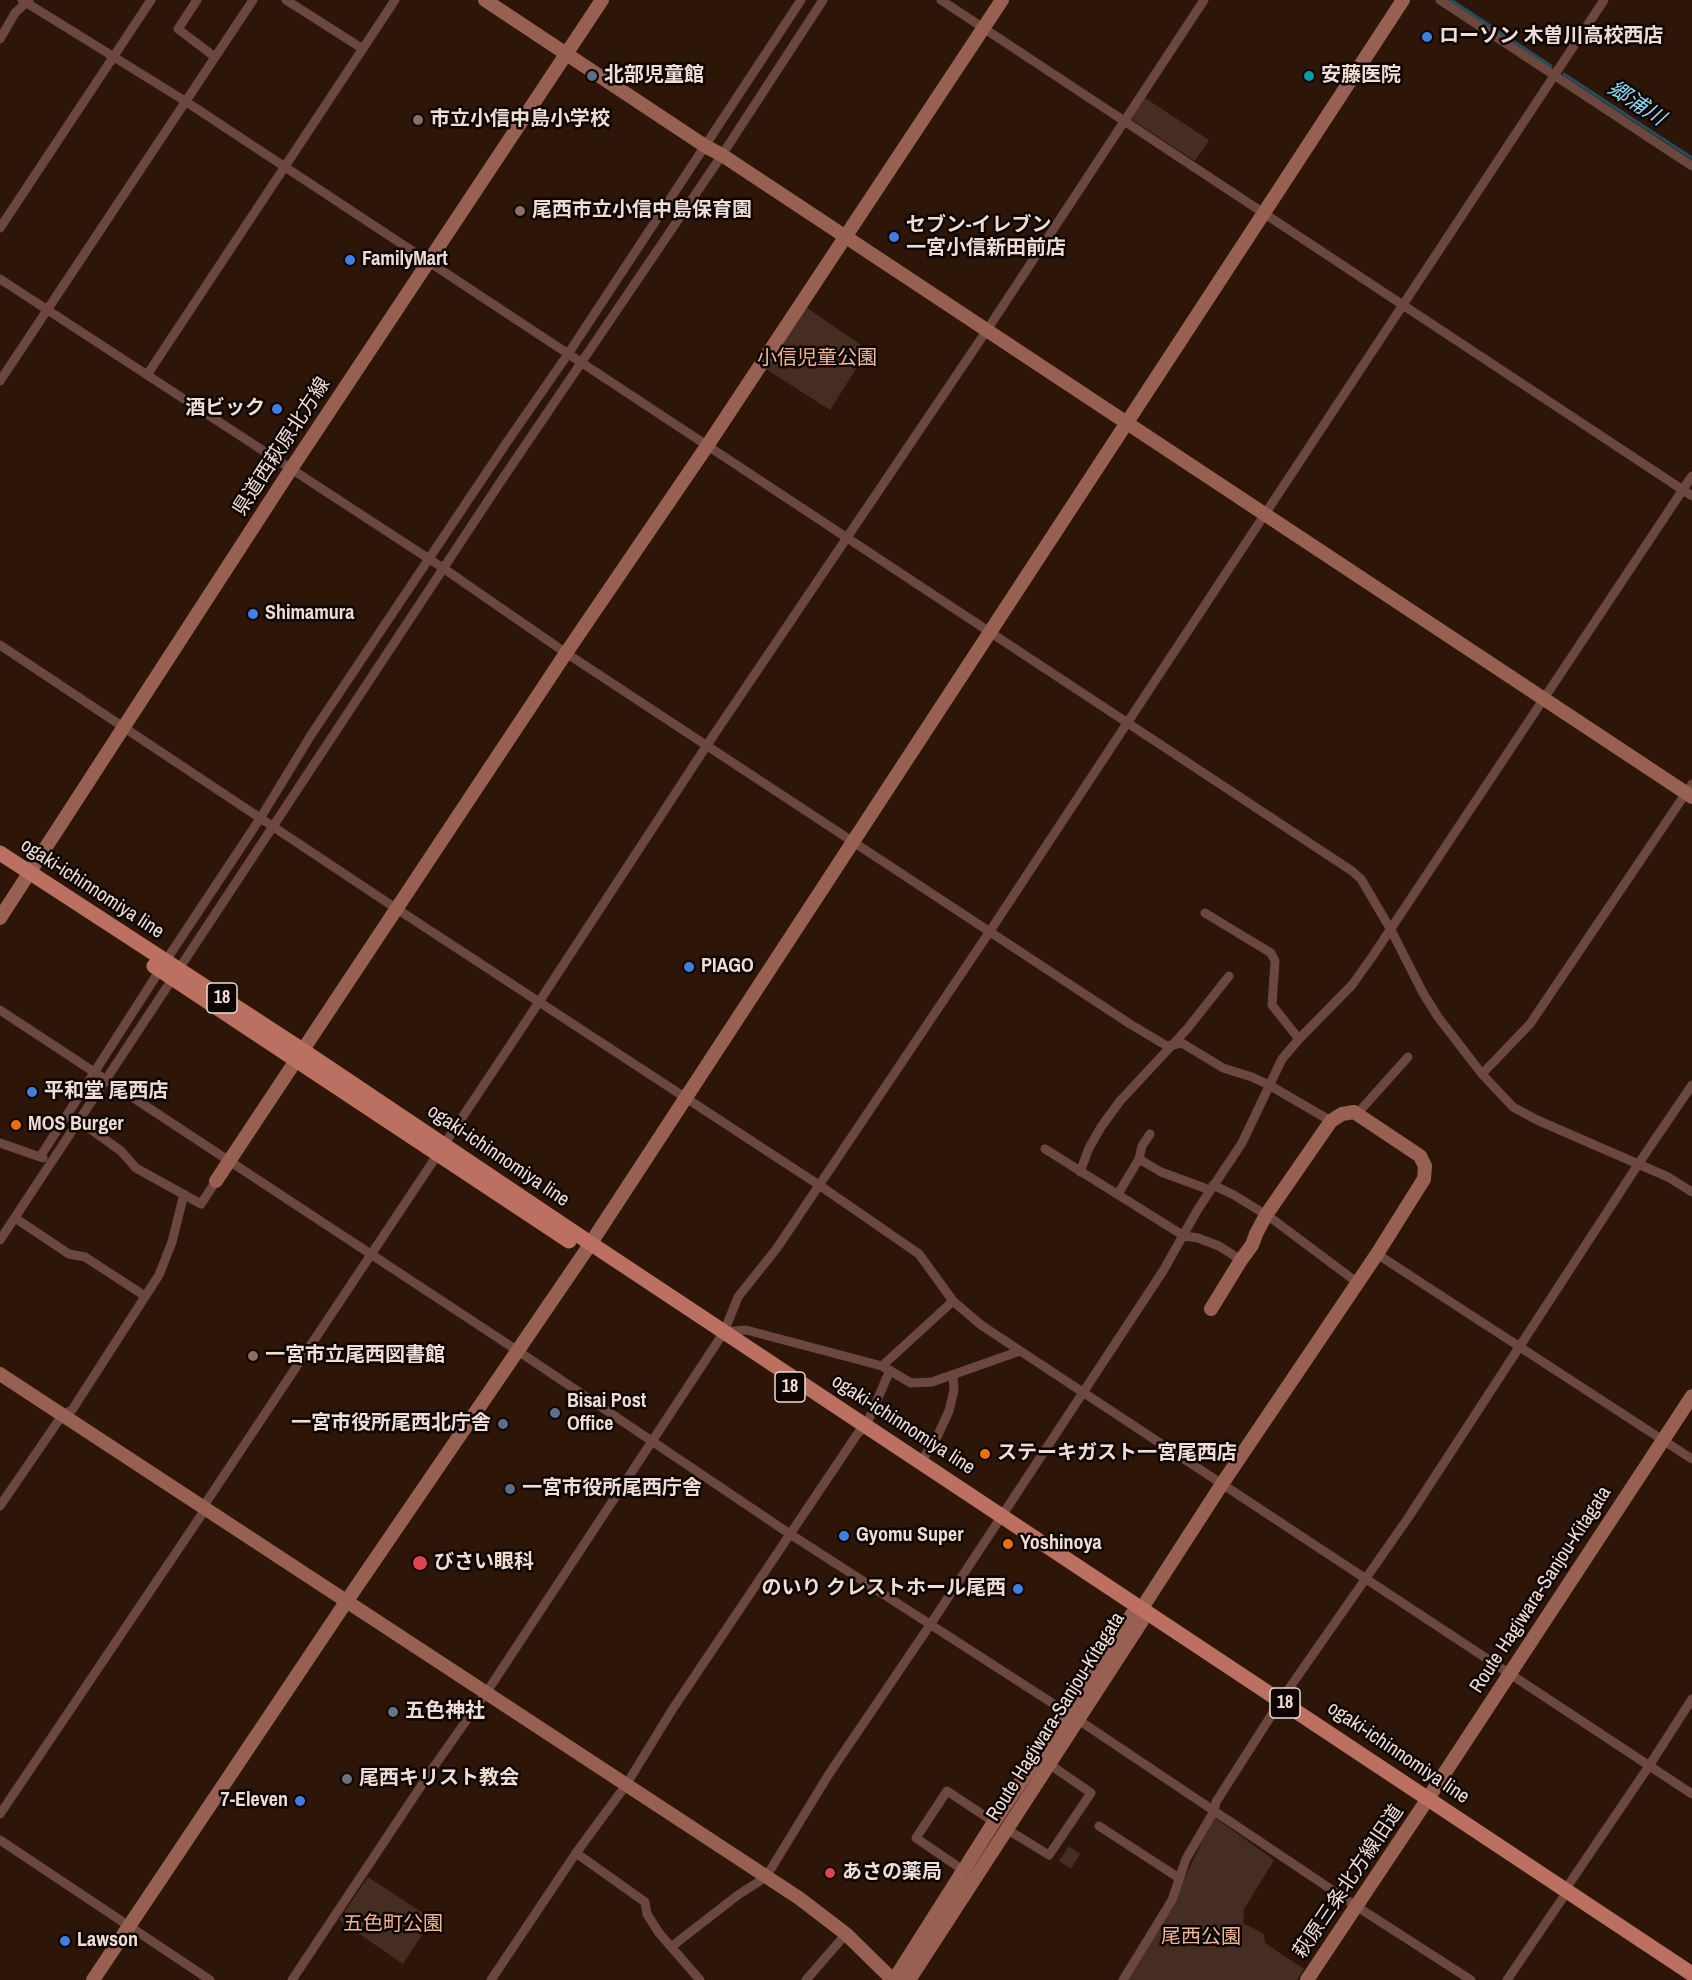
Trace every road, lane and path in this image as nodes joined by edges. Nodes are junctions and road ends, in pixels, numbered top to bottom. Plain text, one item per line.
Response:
1 (151, 0) edge
2 (197, 0) edge
3 (253, 0) edge
4 (286, 0) edge
5 (395, 0) edge
6 (485, 0) edge
7 (602, 0) edge
8 (801, 0) edge
9 (823, 0) edge
10 (941, 0) edge
11 (1002, 0) edge
12 (1204, 0) edge
13 (1403, 0) edge
14 (1440, 0) edge
15 (1604, 0) edge
16 (26, 1) edge
17 (984, 27) junction
18 (0, 39) edge
19 (363, 49) junction
20 (566, 53) junction
21 (113, 57) junction
22 (215, 57) junction
23 (1555, 76) junction
24 (185, 101) junction
25 (1124, 121) junction
26 (705, 146) junction
27 (722, 155) junction
28 (1692, 166) edge
29 (285, 168) junction
30 (1264, 213) junction
31 (0, 228) edge
32 (845, 236) junction
33 (428, 262) junction
34 (0, 279) edge
35 (1404, 305) junction
36 (47, 310) junction
37 (987, 330) junction
38 (568, 354) junction
39 (582, 363) junction
40 (147, 375) junction
41 (0, 381) edge
42 (1128, 423) junction
43 (707, 446) junction
44 (291, 469) junction
45 (1692, 476) edge
46 (1683, 490) junction
47 (1692, 496) edge
48 (1265, 514) junction
49 (847, 538) junction
50 (429, 559) junction
51 (443, 568) junction
52 (990, 632) junction
53 (0, 645) edge
54 (566, 653) junction
55 (1545, 699) junction
56 (1127, 722) junction
57 (124, 726) junction
58 (707, 745) junction
59 (1690, 791) edge
60 (261, 817) junction
61 (273, 825) junction
62 (852, 840) junction
63 (0, 853) edge
64 (0, 863) edge
65 (28, 876) junction
66 (397, 909) junction
67 (1205, 913) dead end
68 (0, 918) edge
69 (1391, 930) junction
70 (990, 931) junction
71 (169, 970) junction
72 (1228, 976) dead end
73 (539, 1002) junction
74 (0, 1010) edge
75 (1299, 1039) junction
76 (1173, 1045) junction
77 (298, 1054) junction
78 (1408, 1057) dead end
79 (95, 1073) junction
80 (1482, 1074) junction
81 (106, 1080) junction
82 (1269, 1085) junction
83 (1692, 1086) edge
84 (685, 1098) junction
85 (1357, 1114) junction
86 (79, 1121) junction
87 (1331, 1121) junction
88 (1150, 1134) dead end
89 (0, 1143) edge
90 (440, 1149) junction
91 (1045, 1149) dead end
92 (40, 1157) junction
93 (229, 1159) junction
94 (1139, 1159) junction
95 (52, 1162) junction
96 (1639, 1163) junction
97 (1080, 1172) junction
98 (216, 1181) joint
99 (819, 1185) junction
100 (1212, 1188) junction
101 (1692, 1192) edge
102 (184, 1194) junction
103 (1119, 1194) junction
104 (1266, 1215) junction
105 (15, 1218) junction
106 (1184, 1236) junction
107 (0, 1240) edge
108 (587, 1248) junction
109 (371, 1254) junction
110 (1377, 1254) junction
111 (1241, 1260) junction
112 (1359, 1283) junction
113 (144, 1296) junction
114 (953, 1301) junction
115 (1211, 1309) dead end
116 (722, 1336) junction
117 (1520, 1348) junction
118 (518, 1351) junction
119 (1020, 1351) junction
120 (886, 1368) junction
121 (0, 1374) edge
122 (953, 1375) junction
123 (1083, 1393) junction
124 (1692, 1396) edge
125 (63, 1414) junction
126 (862, 1429) junction
127 (653, 1441) junction
128 (1662, 1441) junction
129 (1692, 1459) edge
130 (921, 1462) junction
131 (1222, 1484) junction
132 (4, 1494) edge
133 (0, 1506) edge
134 (203, 1507) junction
135 (1000, 1519) junction
136 (790, 1534) junction
137 (1365, 1579) junction
138 (346, 1602) junction
139 (1139, 1614) junction
140 (930, 1625) junction
141 (1510, 1674) junction
142 (486, 1693) junction
143 (1692, 1699) edge
144 (1278, 1705) junction
145 (1072, 1716) junction
146 (1049, 1764) junction
147 (1649, 1766) junction
148 (626, 1785) junction
149 (1692, 1794) edge
150 (1426, 1802) junction
151 (1214, 1811) junction
152 (0, 1814) edge
153 (994, 1822) junction
154 (1099, 1826) dead end
155 (1008, 1830) junction
156 (0, 1840) edge
157 (576, 1853) junction
158 (963, 1870) junction
159 (766, 1877) junction
160 (1179, 1878) junction
161 (1564, 1895) junction
162 (1356, 1906) junction
163 (129, 1926) junction
164 (846, 1934) junction
165 (671, 1947) junction
166 (1692, 1974) edge
167 (93, 1980) edge
168 (210, 1980) edge
169 (292, 1980) edge
170 (492, 1980) edge
171 (700, 1980) edge
172 (806, 1980) edge
173 (893, 1980) edge
174 (909, 1980) edge
175 (1123, 1980) edge
176 (1307, 1980) edge
177 (1471, 1980) edge
178 (1507, 1980) edge
179 (1684, 1980) edge

1 - 21 street
2 - 22 street
3 - 22 street
4 - 19 street
5 - 19 street
6 - 20 street
7 - 20 street, 県道西萩原北方線
8 - 26 street
9 - 27 street
10 - 17 street
11 - 17 street
12 - 25 street
13 - 30 street
14 - 23 street
15 - 23 street
16 - 18 street
16 - 21 street
17 - 25 street
17 - 32 street
19 - 29 street
20 - 26 street
20 - 33 street, 県道西萩原北方線
21 - 24 street
21 - 31 street
22 - 24 street
23 - 28 street
23 - 35 street
24 - 29 street
24 - 36 street
25 - 30 street
25 - 37 street
26 - 27 street
26 - 38 street
27 - 32 street
27 - 39 street
29 - 33 street
29 - 40 street
30 - 35 street
30 - 42 street
32 - 37 street
32 - 43 street
33 - 38 street
33 - 44 street, 県道西萩原北方線
34 - 36 street
35 - 46 street
35 - 48 street
36 - 40 street
36 - 41 street
37 - 42 street
37 - 49 street
38 - 39 street
38 - 50 street
39 - 43 street
39 - 51 street
40 - 44 street
42 - 48 street
42 - 52 street
43 - 49 street
43 - 54 street
44 - 50 street
44 - 57 street, 県道西萩原北方線
45 - 46 street
46 - 47 street
46 - 55 street
48 - 55 street
48 - 56 street
49 - 52 street
49 - 58 street
50 - 51 street
50 - 60 street
51 - 54 street
51 - 61 street
52 - 56 street
52 - 62 street
53 - 57 street
54 - 58 street
54 - 66 street
55 - 59 street
55 - 69 street
56 - 69 street
56 - 70 street
57 - 60 street
57 - 65 street, 県道西萩原北方線
58 - 62 street
58 - 73 street
59 - 80 street
60 - 61 street
60 - 71 street
61 - 66 street
61 - 71 street
62 - 70 street
62 - 84 street
63 - 65 main road, ogaki-ichinnomiya line / 18
64 - 65 main road, ogaki-ichinnomiya line / 18
65 - 68 street, 県道西萩原北方線
65 - 71 main road, ogaki-ichinnomiya line / 18
66 - 73 street
66 - 77 street
67 - 75 street
69 - 75 street
69 - 80 street
70 - 76 street
70 - 99 street
71 - 77 main road, ogaki-ichinnomiya line / 18
71 - 79 street
71 - 81 street
72 - 76 street
73 - 84 street
73 - 90 street
74 - 79 street
75 - 82 street
76 - 82 street
76 - 97 street
77 - 90 main road, ogaki-ichinnomiya line / 18
77 - 93 street
78 - 85 street
79 - 81 street
79 - 92 street
80 - 96 street
81 - 86 street
81 - 93 street
82 - 87 street
82 - 100 street
83 - 96 street
84 - 99 street
84 - 108 street
85 - 87 street
85 - 110 street, Route Hagiwara-Sanjou-Kitagata
86 - 95 street
86 - 102 street
87 - 104 street
88 - 94 street
89 - 92 street
90 - 108 main road, ogaki-ichinnomiya line / 18
90 - 109 street
91 - 97 street
92 - 95 street
93 - 98 street
93 - 109 street
94 - 100 street
94 - 103 street
95 - 105 street
96 - 101 street
96 - 117 street
97 - 103 street
98 - 102 street
99 - 114 street
99 - 116 street
100 - 104 street
100 - 106 street
102 - 113 street
103 - 106 street
104 - 111 street
104 - 112 street
105 - 107 street
105 - 113 street
106 - 111 street
106 - 123 street
108 - 116 main road, ogaki-ichinnomiya line / 18
108 - 118 street
109 - 118 street
109 - 134 street
110 - 112 street, Route Hagiwara-Sanjou-Kitagata
110 - 117 street
111 - 115 street
112 - 131 street, Route Hagiwara-Sanjou-Kitagata
113 - 125 street
114 - 119 street
114 - 120 street
116 - 120 street
116 - 126 main road, ogaki-ichinnomiya line / 18
116 - 127 street
117 - 128 street
117 - 137 street
118 - 127 street
118 - 138 street
119 - 122 street
119 - 123 street
120 - 122 street
120 - 126 street
121 - 125 street
122 - 130 street
123 - 131 street
123 - 135 street
124 - 128 street, Route Hagiwara-Sanjou-Kitagata
125 - 132 street
125 - 134 street
126 - 130 main road, ogaki-ichinnomiya line / 18
126 - 135 main road, ogaki-ichinnomiya line / 18
126 - 136 street
127 - 136 street
127 - 142 street
128 - 129 street
128 - 141 street, Route Hagiwara-Sanjou-Kitagata
130 - 135 main road, ogaki-ichinnomiya line / 18
131 - 137 street
131 - 139 street, Route Hagiwara-Sanjou-Kitagata
132 - 133 street
134 - 138 street
134 - 152 street
135 - 139 main road, ogaki-ichinnomiya line / 18
135 - 140 street
136 - 140 street
136 - 148 street
137 - 141 street
137 - 144 street
138 - 142 street
138 - 163 street
139 - 144 main road, ogaki-ichinnomiya line / 18
139 - 145 street, Route Hagiwara-Sanjou-Kitagata
140 - 145 street
140 - 159 street
141 - 147 street
141 - 150 street, Route Hagiwara-Sanjou-Kitagata
142 - 148 street
142 - 169 street
143 - 147 street
144 - 150 main road, ogaki-ichinnomiya line / 18
144 - 151 street
145 - 146 street, Route Hagiwara-Sanjou-Kitagata
145 - 151 street
145 - 153 street, Route Hagiwara-Sanjou-Kitagata
146 - 155 street, Route Hagiwara-Sanjou-Kitagata
146 - 155 street
147 - 149 street
147 - 161 street
148 - 157 street
148 - 159 street
150 - 161 main road, ogaki-ichinnomiya line / 18
150 - 162 street, 萩原三条北方線旧道
151 - 160 street
151 - 162 street
153 - 158 street, Route Hagiwara-Sanjou-Kitagata
153 - 158 street
154 - 160 street
155 - 174 street, Route Hagiwara-Sanjou-Kitagata
156 - 163 street
157 - 165 street
157 - 170 street
158 - 173 street, Route Hagiwara-Sanjou-Kitagata
159 - 164 street
159 - 165 street
160 - 175 street
161 - 166 main road, ogaki-ichinnomiya line / 18
161 - 178 street
161 - 179 main road, ogaki-ichinnomiya line / 18
162 - 176 street, 萩原三条北方線旧道
162 - 177 street
163 - 167 street
163 - 168 street
164 - 172 street
164 - 173 street
165 - 171 street

